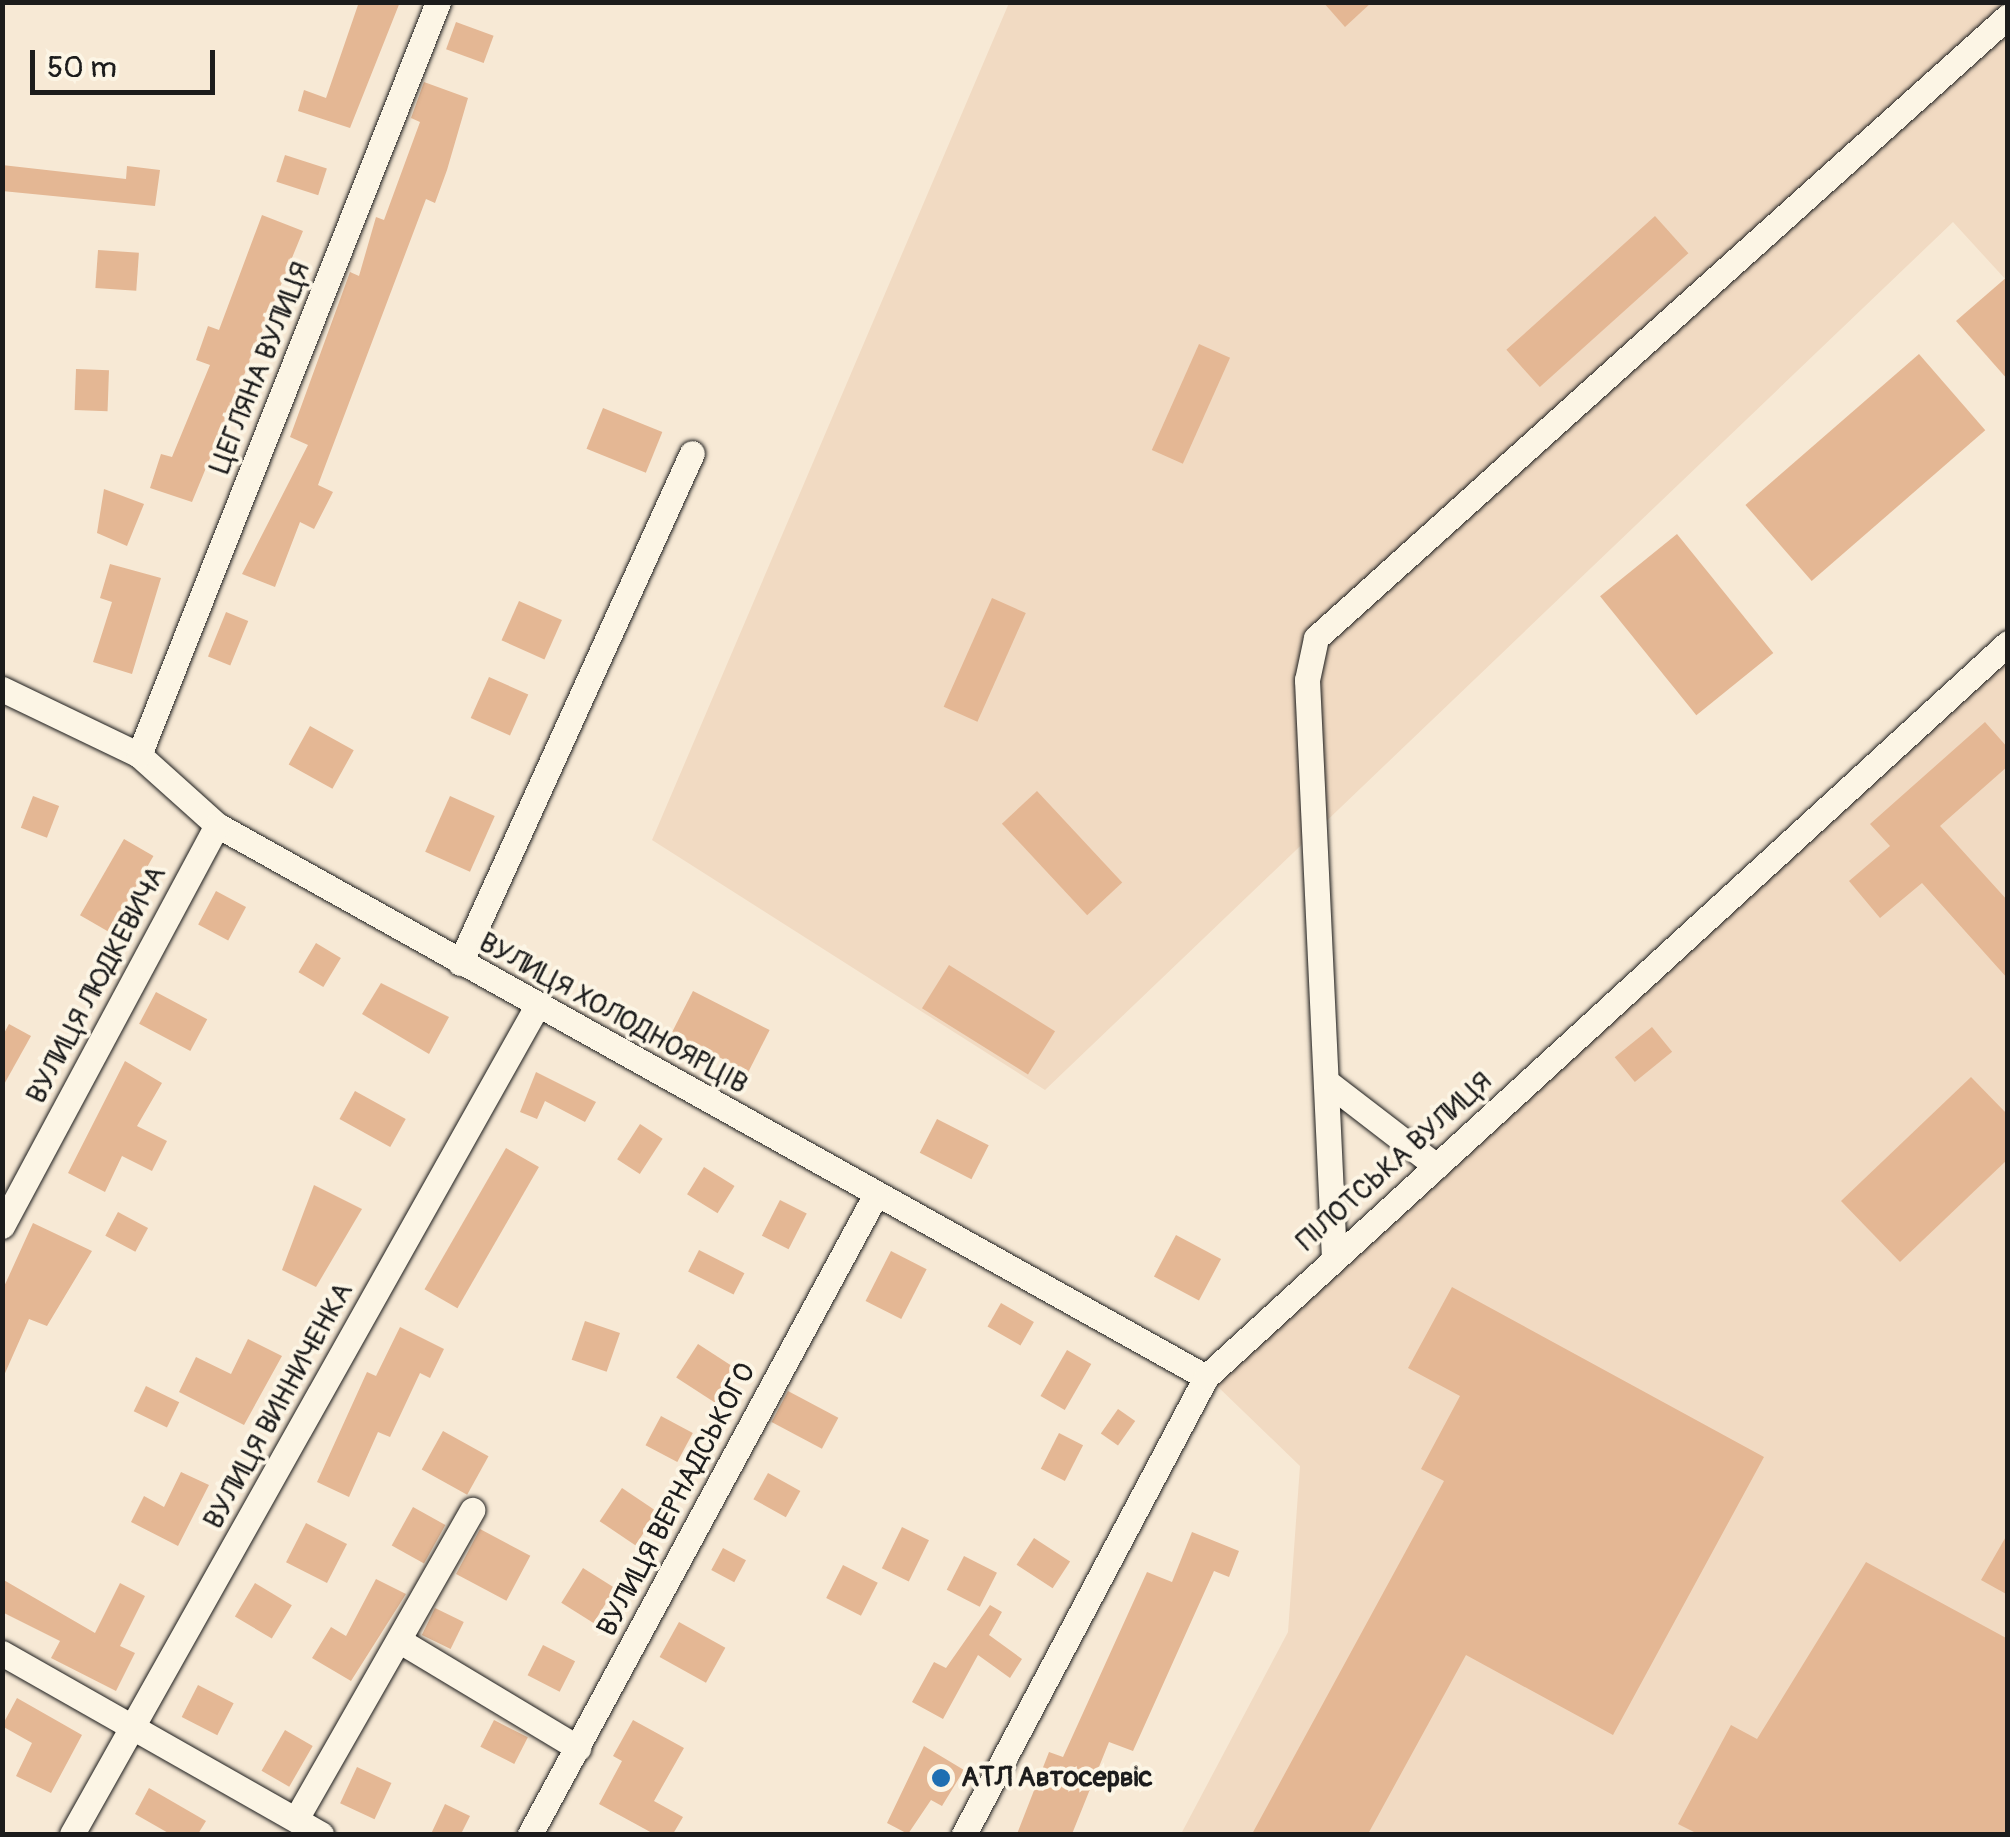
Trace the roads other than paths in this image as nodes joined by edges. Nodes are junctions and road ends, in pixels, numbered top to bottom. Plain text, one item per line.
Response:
1 (438, 2) edge
2 (2008, 16) edge
3 (692, 452) dead end
4 (2008, 643) edge
5 (2, 689) edge
6 (140, 755) junction
7 (216, 825) junction
8 (460, 963) junction
9 (537, 1006) junction
10 (1331, 1085) junction
11 (1436, 1166) junction
12 (876, 1194) junction
13 (2, 1226) edge
14 (1334, 1259) junction
15 (1206, 1377) junction
16 (472, 1510) dead end
17 (400, 1640) junction
18 (2, 1654) edge
19 (135, 1726) junction
20 (578, 1748) junction
21 (296, 1820) junction
22 (72, 1834) edge
23 (321, 1834) edge
24 (530, 1834) edge
25 (964, 1834) edge

1 - 6 street, ЦЕГЛЯНА ВУЛИЦЯ
2 - 10 street
3 - 8 street
4 - 11 street, ПІЛОТСЬКА ВУЛИЦЯ
5 - 6 street, ВУЛИЦЯ ХОЛОДНОЯРЦІВ
6 - 7 street, ВУЛИЦЯ ХОЛОДНОЯРЦІВ
7 - 8 street, ВУЛИЦЯ ХОЛОДНОЯРЦІВ
7 - 13 street, ВУЛИЦЯ ЛЮДКЕВИЧА
8 - 9 street, ВУЛИЦЯ ХОЛОДНОЯРЦІВ
9 - 12 street, ВУЛИЦЯ ХОЛОДНОЯРЦІВ
9 - 19 street, ВУЛИЦЯ ВИННИЧЕНКА
10 - 11 street
10 - 14 street
11 - 14 street, ПІЛОТСЬКА ВУЛИЦЯ
12 - 15 street, ВУЛИЦЯ ХОЛОДНОЯРЦІВ
12 - 20 street, ВУЛИЦЯ ВЕРНАДСЬКОГО
14 - 15 street, ПІЛОТСЬКА ВУЛИЦЯ
15 - 25 street, ПІЛОТСЬКА ВУЛИЦЯ
16 - 17 street
17 - 20 street
17 - 21 street
18 - 19 street
19 - 21 street
19 - 22 street, ВУЛИЦЯ ВИННИЧЕНКА
20 - 24 street, ВУЛИЦЯ ВЕРНАДСЬКОГО
21 - 23 street

